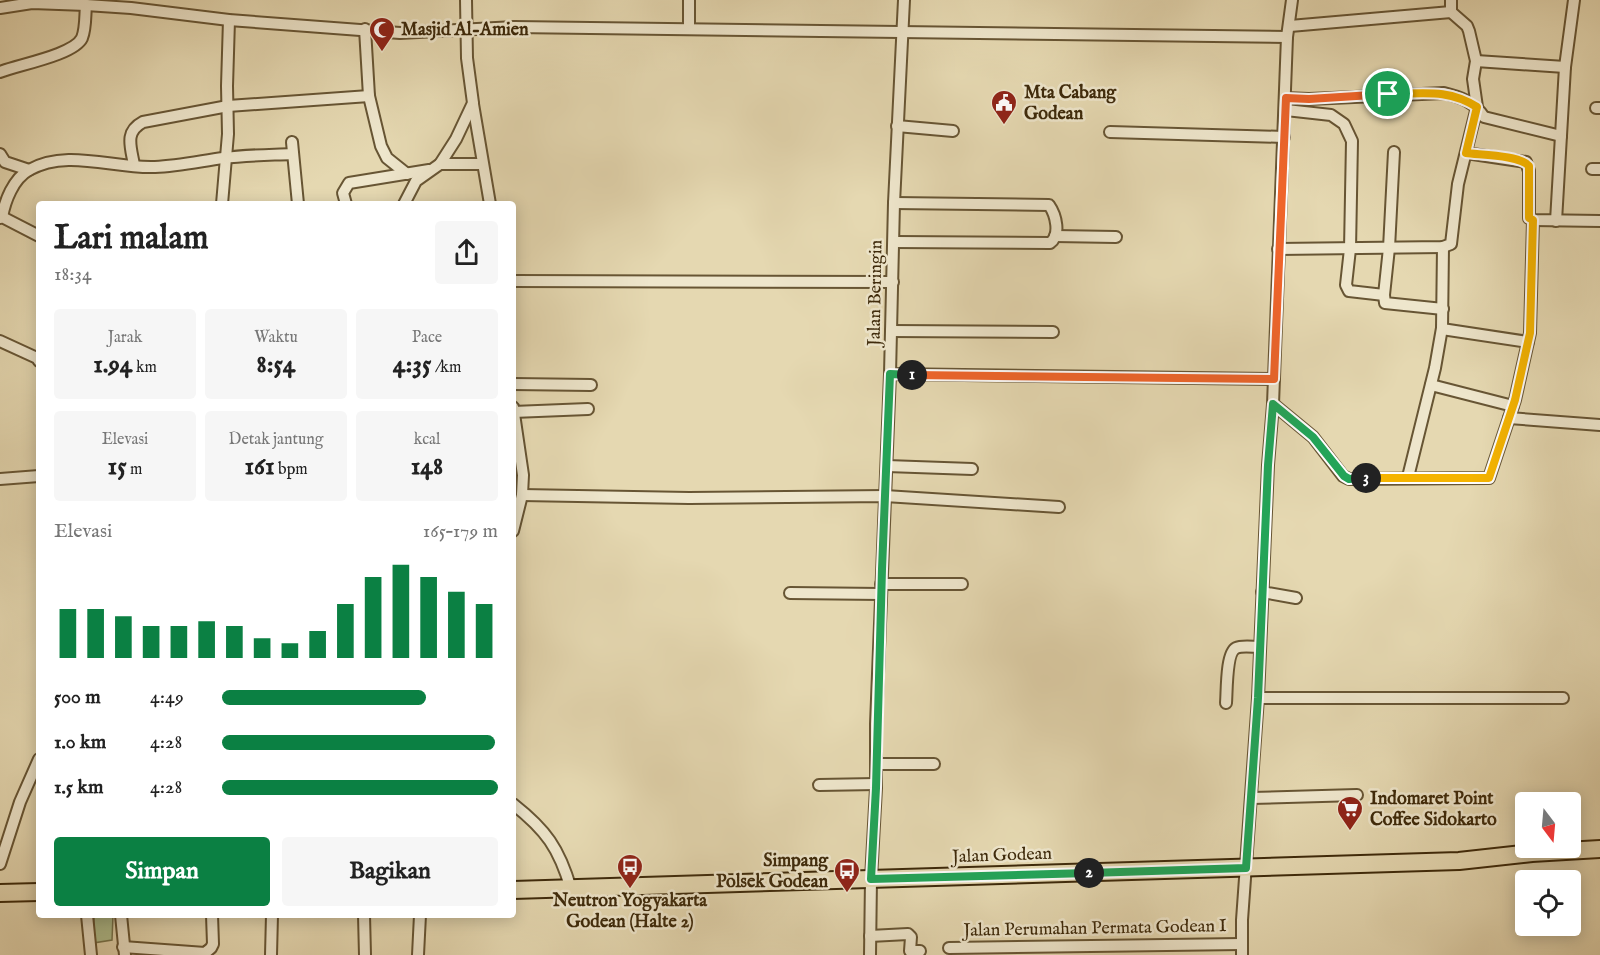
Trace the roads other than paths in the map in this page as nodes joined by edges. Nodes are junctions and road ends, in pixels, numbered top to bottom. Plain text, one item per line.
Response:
1 (466, 0) edge
2 (689, 0) edge
3 (904, 0) edge
4 (1292, 0) edge
5 (1574, 0) edge
6 (132, 4) edge
7 (86, 5) junction
8 (1451, 6) edge
9 (0, 8) edge
10 (229, 20) junction
11 (365, 29) junction
12 (689, 29) junction
13 (466, 30) junction
14 (1289, 32) junction
15 (904, 33) junction
16 (1476, 61) junction
17 (1565, 67) junction
18 (0, 72) edge
19 (369, 96) junction
20 (1286, 98) junction
21 (473, 103) junction
22 (228, 106) junction
23 (1477, 107) junction
24 (1286, 110) junction
25 (897, 126) junction
26 (953, 131) dead end
27 (1110, 132) dead end
28 (1561, 136) junction
29 (1284, 137) junction
30 (291, 142) dead end
31 (1394, 152) dead end
32 (1466, 153) junction
33 (0, 154) edge
34 (292, 154) junction
35 (227, 157) junction
36 (482, 164) junction
37 (134, 165) junction
38 (435, 167) junction
39 (29, 170) junction
40 (407, 174) junction
41 (222, 201) edge
42 (298, 201) edge
43 (345, 201) edge
44 (406, 201) edge
45 (489, 201) edge
46 (894, 203) junction
47 (1, 217) edge
48 (1533, 220) junction
49 (1556, 221) junction
50 (1600, 221) edge
51 (36, 234) edge
52 (1055, 236) junction
53 (1116, 237) dead end
54 (894, 242) junction
55 (1443, 247) junction
56 (1389, 248) junction
57 (1278, 249) junction
58 (1350, 249) junction
59 (516, 281) edge
60 (893, 282) junction
61 (1384, 295) junction
62 (1443, 309) junction
63 (1442, 328) junction
64 (891, 331) junction
65 (1053, 332) dead end
66 (0, 341) edge
67 (1528, 342) junction
68 (36, 357) edge
69 (890, 374) junction
70 (1274, 379) junction
71 (516, 384) edge
72 (591, 385) dead end
73 (1431, 385) junction
74 (1273, 404) junction
75 (1513, 406) junction
76 (588, 409) dead end
77 (516, 412) edge
78 (1509, 418) junction
79 (1600, 425) edge
80 (516, 450) edge
81 (887, 466) junction
82 (972, 469) dead end
83 (518, 475) edge
84 (36, 476) edge
85 (1408, 477) junction
86 (0, 479) edge
87 (522, 495) junction
88 (885, 496) junction
89 (1059, 507) dead end
90 (516, 519) edge
91 (962, 584) dead end
92 (881, 589) junction
93 (1262, 592) junction
94 (790, 593) dead end
95 (1296, 598) dead end
96 (1260, 647) junction
97 (1258, 698) junction
98 (1563, 698) dead end
99 (1226, 703) dead end
100 (876, 764) junction
101 (934, 764) dead end
102 (36, 766) edge
103 (819, 784) dead end
104 (876, 784) junction
105 (1357, 795) dead end
106 (1252, 798) junction
107 (516, 808) edge
108 (1600, 849) edge
109 (0, 864) edge
110 (1246, 868) junction
111 (871, 879) junction
112 (571, 889) junction
113 (516, 890) edge
114 (36, 892) edge
115 (3, 893) edge
116 (87, 918) edge
117 (122, 918) edge
118 (212, 918) edge
119 (272, 918) edge
120 (364, 918) edge
121 (420, 918) edge
122 (870, 936) junction
123 (949, 948) dead end
124 (1242, 950) edge
125 (124, 951) edge
126 (920, 951) dead end
127 (164, 953) edge
128 (91, 955) edge
129 (271, 955) edge
130 (365, 955) edge
131 (418, 955) edge
132 (870, 955) edge

1 - 13 street
2 - 12 street
3 - 15 street, Jalan Beringin
4 - 14 street
5 - 17 street
6 - 7 street
6 - 10 street
7 - 9 street
7 - 18 street
8 - 14 street
8 - 16 street
10 - 11 street
10 - 22 street
11 - 13 street
11 - 19 street
12 - 13 street
12 - 15 street
13 - 21 street
14 - 15 street
14 - 20 street
15 - 25 street, Jalan Beringin
16 - 17 street
16 - 23 street
17 - 28 street
19 - 22 street
19 - 40 street
20 - 23 street
20 - 24 street
21 - 36 street
21 - 38 street
22 - 35 street
22 - 37 street
23 - 28 street
23 - 32 street
24 - 29 street
24 - 58 street
25 - 26 street
25 - 46 street, Jalan Beringin
27 - 29 street
28 - 49 street
29 - 57 street
30 - 34 street
31 - 56 street
32 - 48 street
32 - 55 street
33 - 39 street
34 - 35 street
34 - 42 street
35 - 37 street
35 - 41 street
36 - 38 street
36 - 45 street
37 - 39 street
38 - 40 street
38 - 44 street
39 - 47 street
40 - 43 street
46 - 52 street
46 - 54 street, Jalan Beringin
47 - 51 street
48 - 49 street
48 - 67 street
49 - 50 street
52 - 53 street
52 - 54 street
54 - 60 street, Jalan Beringin
55 - 56 street
55 - 62 street
56 - 58 street
56 - 61 street
57 - 58 street
57 - 70 street
58 - 61 street
59 - 60 street
60 - 64 street, Jalan Beringin
61 - 62 street
62 - 63 street
63 - 67 street
63 - 73 street
64 - 65 street
64 - 69 street, Jalan Beringin
66 - 68 street
67 - 75 street
69 - 70 street
69 - 81 street, Jalan Beringin
70 - 74 street
71 - 72 street
73 - 75 street
73 - 85 street
74 - 85 street
74 - 93 street
75 - 78 street
76 - 77 street
78 - 79 street
78 - 85 street
80 - 83 street
81 - 82 street
81 - 88 street, Jalan Beringin
83 - 87 street
84 - 86 street
87 - 88 street
87 - 90 street
88 - 89 street
88 - 92 street, Jalan Beringin
91 - 92 street
92 - 94 street
92 - 100 street, Jalan Beringin
93 - 95 street
93 - 96 street
96 - 97 street
96 - 99 street
97 - 98 street
97 - 106 street
100 - 101 street
100 - 104 street, Jalan Beringin
102 - 109 street
103 - 104 street
104 - 111 street, Jalan Beringin
105 - 106 street
106 - 110 street
107 - 112 street
108 - 110 main road, Jalan Godean
110 - 111 main road, Jalan Godean
110 - 124 street
111 - 112 main road, Jalan Godean
111 - 122 street, Jalan Beringin
112 - 113 main road, Jalan Godean
114 - 115 main road
116 - 128 street
117 - 125 street
118 - 127 street
119 - 129 street
120 - 130 street
121 - 131 street
122 - 126 street
122 - 132 street, Jalan Beringin
123 - 124 street, Jalan Perumahan Permata Godean I
125 - 127 street

